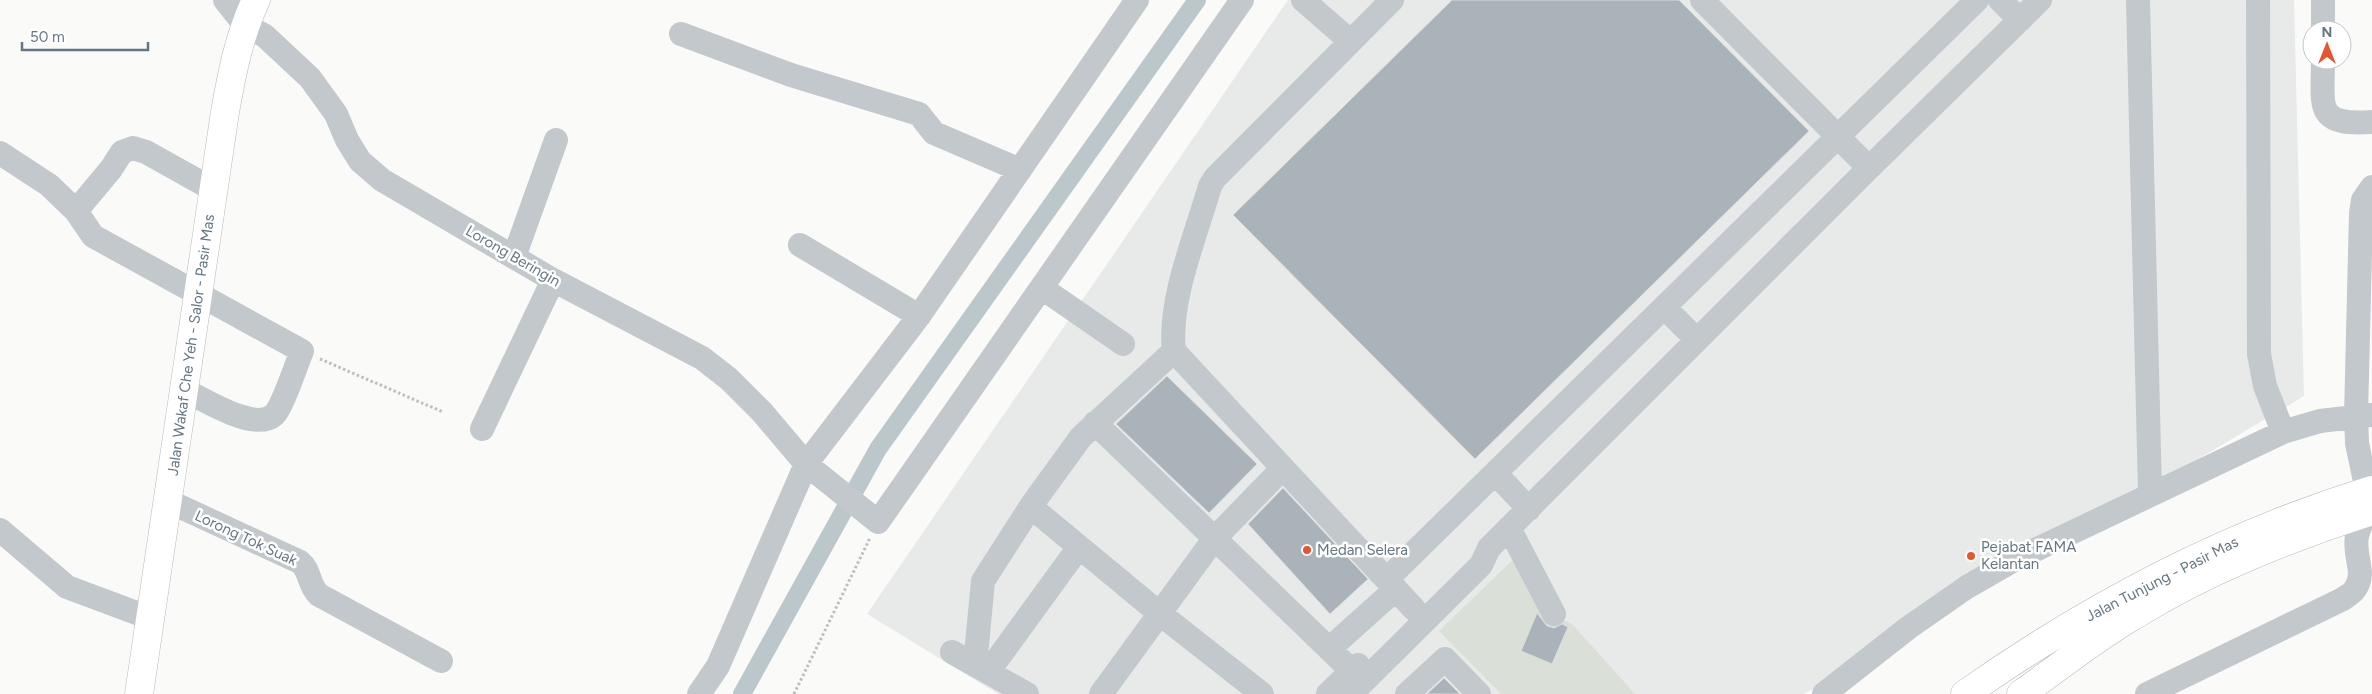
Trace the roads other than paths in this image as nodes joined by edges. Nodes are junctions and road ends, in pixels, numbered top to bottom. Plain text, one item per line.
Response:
1 (225, 0) edge
2 (256, 0) edge
3 (1137, 0) edge
4 (1242, 0) edge
5 (1303, 0) edge
6 (1392, 0) edge
7 (1702, 0) edge
8 (1977, 0) edge
9 (2000, 0) edge
10 (2040, 0) edge
11 (2138, 0) edge
12 (2258, 0) edge
13 (2323, 0) edge
14 (2020, 20) junction
15 (2323, 20) edge
16 (244, 24) junction
17 (681, 34) dead end
18 (1350, 41) junction
19 (2323, 70) edge
20 (2372, 122) edge
21 (1838, 136) junction
22 (556, 140) dead end
23 (0, 152) edge
24 (1869, 168) junction
25 (1020, 170) junction
26 (2372, 187) edge
27 (214, 190) junction
28 (76, 211) junction
29 (800, 245) dead end
30 (514, 257) junction
31 (553, 280) junction
32 (1042, 288) junction
33 (198, 296) junction
34 (1664, 307) junction
35 (919, 316) junction
36 (2365, 323) edge
37 (1697, 340) junction
38 (1123, 344) dead end
39 (1174, 351) junction
40 (184, 390) junction
41 (2364, 416) edge
42 (1096, 423) junction
43 (482, 429) dead end
44 (2283, 432) junction
45 (806, 464) junction
46 (1283, 468) junction
47 (1495, 473) junction
48 (2150, 494) junction
49 (168, 501) junction
50 (2370, 501) edge
51 (1031, 506) junction
52 (1529, 508) junction
53 (1510, 528) junction
54 (0, 530) edge
55 (1214, 540) junction
56 (1079, 547) junction
57 (1489, 548) junction
58 (1391, 584) junction
59 (1414, 610) junction
60 (1159, 613) junction
61 (1554, 614) dead end
62 (150, 618) junction
63 (1329, 649) junction
64 (952, 652) dead end
65 (440, 661) dead end
66 (982, 668) junction
67 (1352, 670) junction
68 (139, 694) edge
69 (699, 694) edge
70 (1027, 694) edge
71 (1101, 694) edge
72 (1262, 694) edge
73 (1328, 694) edge
74 (1351, 694) edge
75 (1408, 694) edge
76 (1479, 694) edge
77 (1824, 694) edge
78 (1965, 694) edge
79 (2021, 694) edge
80 (2146, 694) edge

1 - 16 street
2 - 16 main road, Jalan Wakaf Che Yeh - Salor - Pasir Mas
3 - 25 street
4 - 32 street
5 - 18 street
6 - 18 street
7 - 21 street
8 - 21 street
9 - 14 street
10 - 14 street
11 - 48 street
12 - 44 street
13 - 15 street
14 - 24 street
16 - 27 main road, Jalan Wakaf Che Yeh - Salor - Pasir Mas
16 - 30 street, Lorong Beringin
17 - 25 street
18 - 39 street
19 - 20 street
21 - 24 street
21 - 34 street
22 - 30 street
23 - 28 street
24 - 37 street
25 - 35 street
26 - 36 street
27 - 28 street
27 - 33 main road, Jalan Wakaf Che Yeh - Salor - Pasir Mas
28 - 33 street
29 - 35 street
30 - 31 street, Lorong Beringin
31 - 43 street
31 - 45 street, Lorong Beringin
32 - 38 street
32 - 45 street, Lorong Beringin
33 - 40 main road, Jalan Wakaf Che Yeh - Salor - Pasir Mas
33 - 40 street
34 - 37 street
34 - 47 street
35 - 45 street
36 - 41 street
37 - 52 street
39 - 42 street
39 - 46 street
40 - 49 main road, Jalan Wakaf Che Yeh - Salor - Pasir Mas
41 - 44 street
41 - 50 street
42 - 51 street
42 - 55 street
44 - 48 street
45 - 69 street
46 - 55 street
46 - 58 street
47 - 52 street
47 - 58 street
48 - 77 street
49 - 62 main road, Jalan Wakaf Che Yeh - Salor - Pasir Mas
49 - 65 street, Lorong Tok Suak
50 - 78 main road, Jalan Tunjung - Pasir Mas
50 - 79 main road, Jalan Tunjung - Pasir Mas
50 - 80 street
51 - 56 street
51 - 66 street
52 - 53 street
53 - 57 street
53 - 61 street
54 - 62 street
55 - 60 street
55 - 63 street
56 - 60 street
56 - 66 street
57 - 59 street
57 - 74 street
58 - 59 street
58 - 63 street
59 - 67 street
60 - 71 street
60 - 72 street
62 - 68 main road, Jalan Wakaf Che Yeh - Salor - Pasir Mas
63 - 67 street
64 - 66 street
66 - 70 street
67 - 73 street
75 - 76 street

